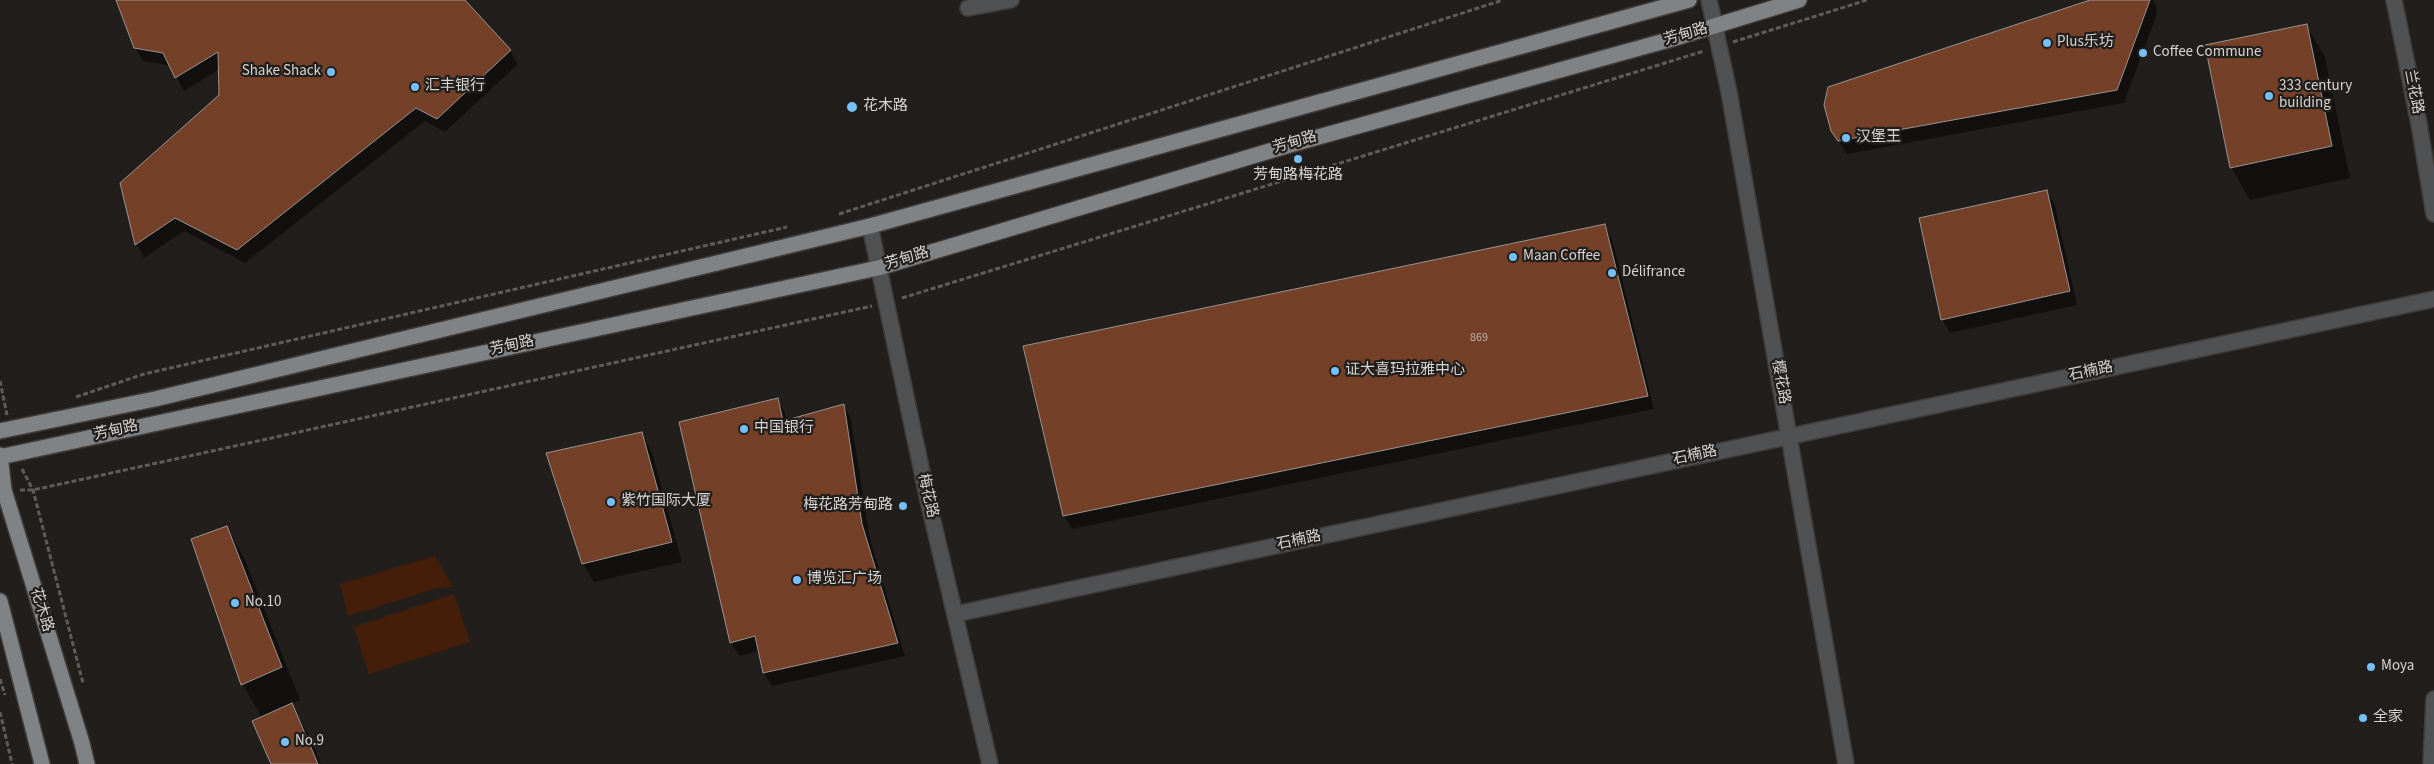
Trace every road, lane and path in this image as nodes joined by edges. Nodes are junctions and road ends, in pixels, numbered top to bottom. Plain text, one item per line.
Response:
1 (1011, 0) edge
2 (1502, 0) edge
3 (1689, 0) edge
4 (1709, 0) edge
5 (1799, 0) edge
6 (2394, 0) edge
7 (968, 8) dead end
8 (1716, 26) junction
9 (2434, 214) edge
10 (834, 216) dead end
11 (795, 225) dead end
12 (870, 226) junction
13 (878, 268) junction
14 (2434, 299) edge
15 (0, 381) edge
16 (72, 398) dead end
17 (5, 430) edge
18 (1789, 436) junction
19 (4, 456) edge
20 (0, 601) edge
21 (956, 614) junction
22 (85, 691) dead end
23 (2434, 699) edge
24 (0, 712) edge
25 (2432, 761) edge
26 (12, 764) edge
27 (42, 764) edge
28 (87, 764) edge
29 (990, 764) edge
30 (1846, 764) edge

1 - 7 street
2 - 10 path
3 - 12 main road, 芳甸路
4 - 8 street, 樱花路
5 - 8 main road, 芳甸路
6 - 9 street, 兰花路
8 - 13 main road, 芳甸路
8 - 18 street, 樱花路
11 - 16 path
12 - 13 street, 梅花路
12 - 17 main road, 芳甸路
13 - 19 main road, 芳甸路
13 - 21 street, 梅花路
14 - 18 street, 石楠路
15 - 17 path
18 - 21 street, 石楠路
18 - 30 street, 樱花路
19 - 22 path
19 - 28 main road, 花木路
20 - 27 main road
21 - 29 street, 梅花路
23 - 25 street
24 - 26 path

